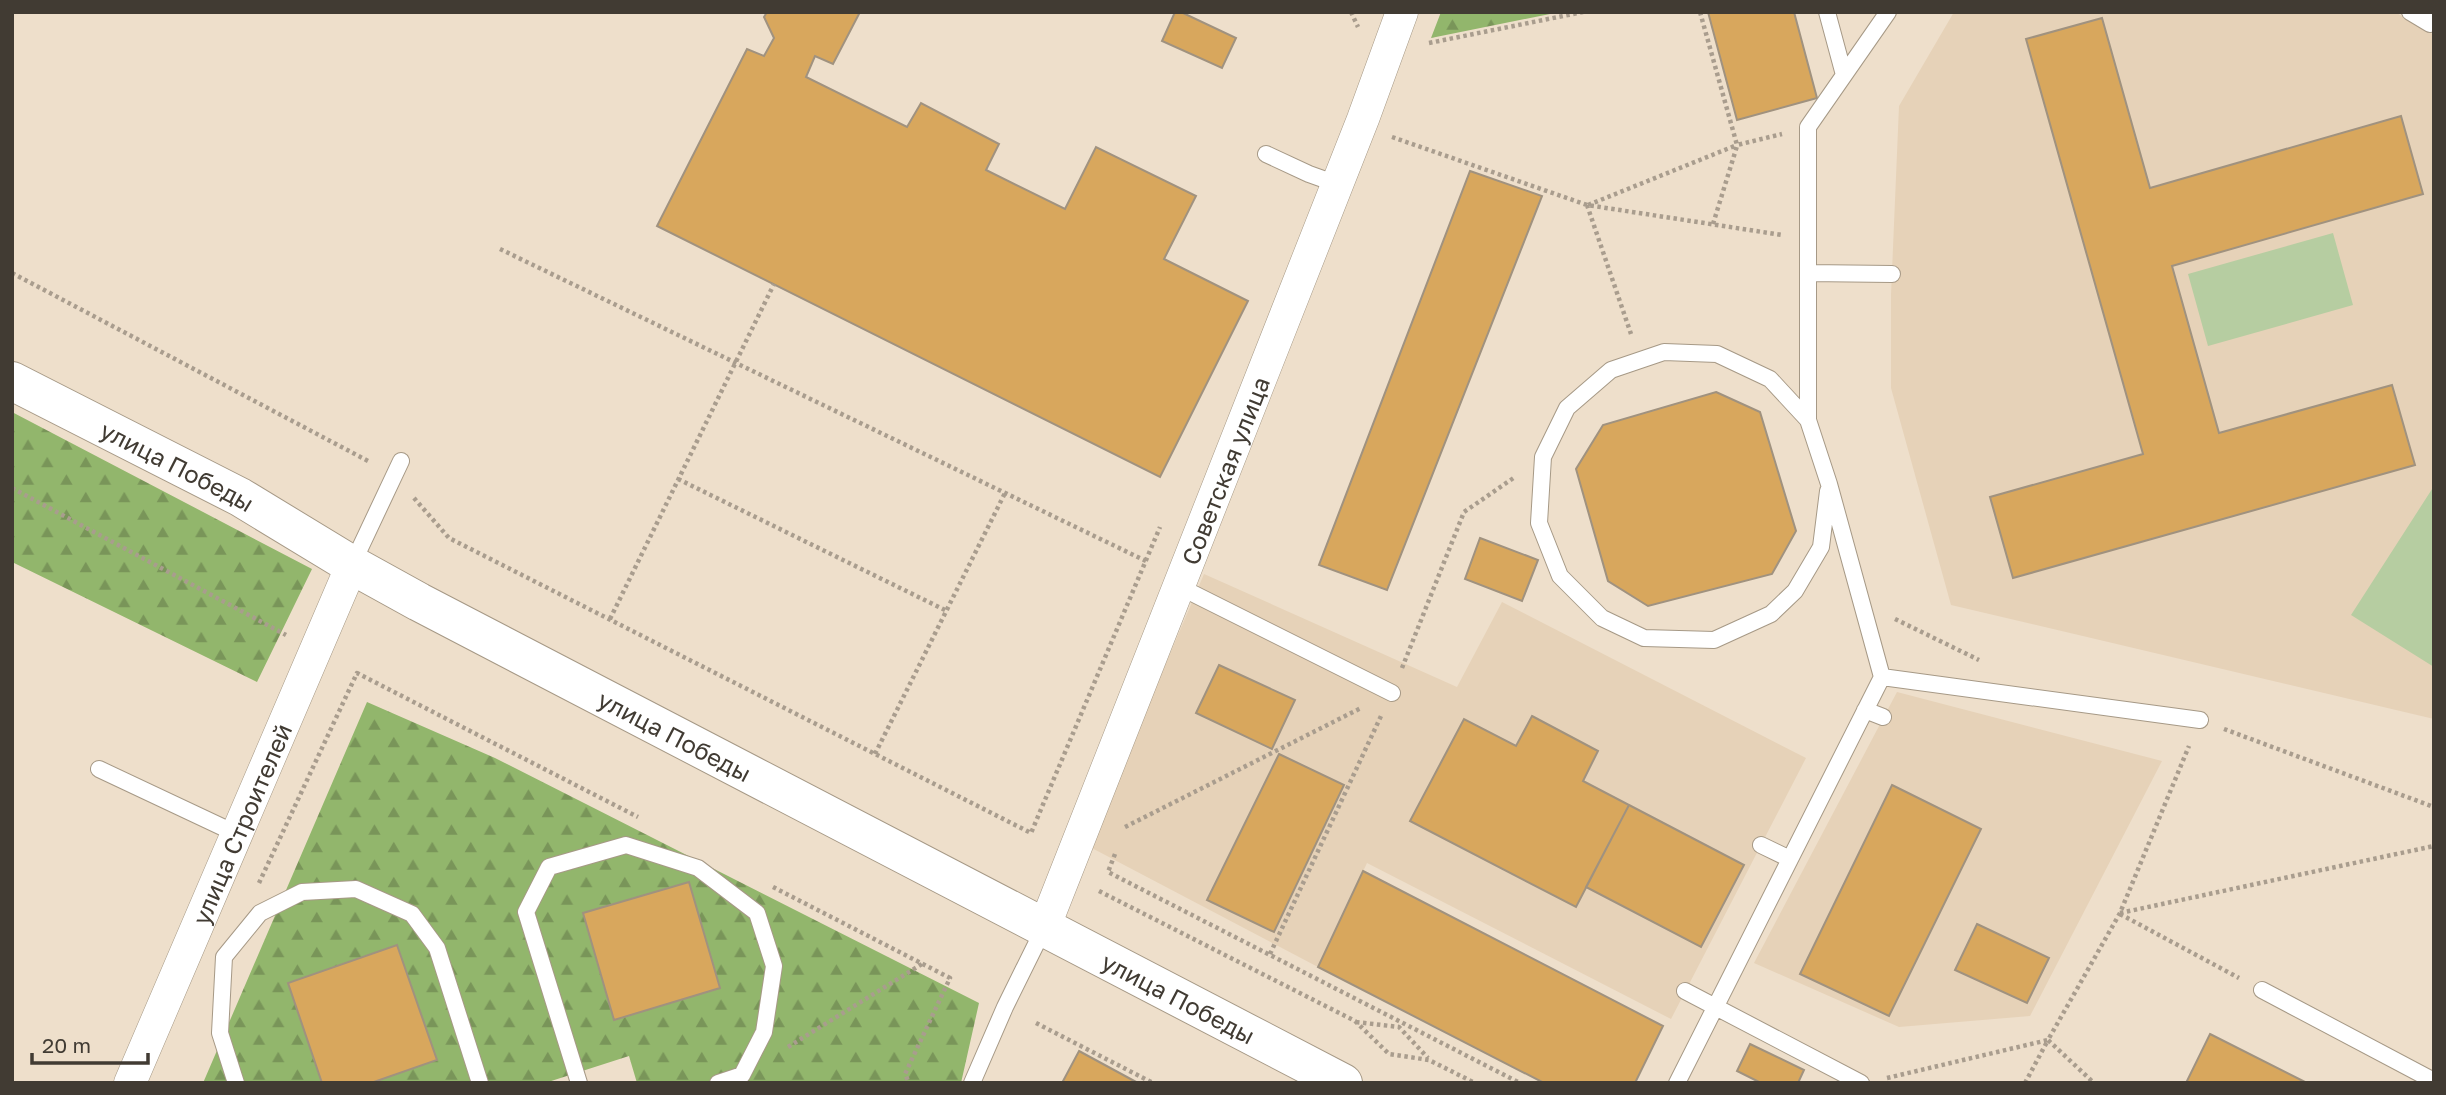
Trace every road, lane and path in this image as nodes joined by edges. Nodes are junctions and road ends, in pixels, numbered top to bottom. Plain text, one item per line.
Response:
1 (1402, 12) edge
2 (1583, 12) edge
3 (1700, 12) edge
4 (1827, 12) edge
5 (1888, 12) edge
6 (2410, 12) edge
7 (2434, 18) edge
8 (1426, 43) dead end
9 (1844, 75) junction
10 (1808, 127) junction
11 (1387, 136) dead end
12 (1737, 145) junction
13 (1266, 154) dead end
14 (1337, 184) junction
15 (1587, 205) junction
16 (1713, 224) dead end
17 (500, 250) dead end
18 (12, 273) edge
19 (1808, 273) junction
20 (1892, 274) dead end
21 (774, 284) dead end
22 (1639, 361) junction
23 (735, 363) junction
24 (12, 381) edge
25 (1808, 419) junction
26 (397, 468) junction
27 (678, 479) junction
28 (1829, 484) junction
29 (12, 488) edge
30 (1005, 493) junction
31 (1146, 561) dead end
32 (352, 565) junction
33 (1178, 586) junction
34 (947, 611) junction
35 (1887, 615) dead end
36 (610, 619) junction
37 (293, 639) dead end
38 (1982, 661) dead end
39 (1882, 677) junction
40 (1392, 693) joint
41 (1865, 710) junction
42 (1883, 717) dead end
43 (2200, 720) junction
44 (875, 754) junction
45 (99, 769) dead end
46 (2434, 807) edge
47 (1031, 833) dead end
48 (237, 835) junction
49 (1760, 845) dead end
50 (2434, 846) edge
51 (1790, 859) junction
52 (1108, 872) dead end
53 (1099, 891) dead end
54 (2120, 913) junction
55 (1044, 928) junction
56 (1270, 954) junction
57 (922, 964) dead end
58 (950, 978) dead end
59 (2262, 990) joint
60 (1685, 991) dead end
61 (1716, 1006) junction
62 (1355, 1021) junction
63 (1036, 1023) dead end
64 (2048, 1040) junction
65 (1430, 1060) junction
66 (743, 1074) junction
67 (1879, 1080) dead end
68 (2434, 1081) edge
69 (130, 1083) edge
70 (236, 1083) edge
71 (480, 1083) edge
72 (579, 1083) edge
73 (718, 1083) edge
74 (909, 1083) edge
75 (972, 1083) edge
76 (1153, 1083) edge
77 (1343, 1083) edge
78 (1475, 1083) edge
79 (1520, 1083) edge
80 (1677, 1083) edge
81 (1861, 1083) edge
82 (2025, 1083) edge
83 (2094, 1083) edge

1 - 14 street, Советская улица
2 - 8 path
3 - 12 path
4 - 9 lane
5 - 9 lane
6 - 7 lane
9 - 10 lane
10 - 12 path
10 - 19 lane
11 - 15 path
12 - 15 path
12 - 16 path
13 - 14 lane
14 - 33 street, Советская улица
15 - 22 path
17 - 23 path
18 - 26 path
19 - 20 lane
19 - 25 lane
21 - 23 path
22 - 25 lane
22 - 28 lane
23 - 27 path
23 - 30 path
24 - 32 street, улица Победы
25 - 28 lane
26 - 32 lane
26 - 36 path
27 - 34 path
27 - 36 path
28 - 39 lane
29 - 37 path
30 - 31 path
30 - 34 path
32 - 48 street, улица Строителей
32 - 55 street, улица Победы
33 - 40 lane
33 - 55 street, Советская улица
34 - 44 path
35 - 38 path
36 - 44 path
39 - 41 lane
39 - 43 lane
40 - 56 path
41 - 42 lane
41 - 51 lane
43 - 46 path
43 - 54 path
44 - 47 path
45 - 48 lane
48 - 69 street, улица Строителей
49 - 51 lane
50 - 54 path
51 - 61 lane
52 - 56 path
53 - 62 path
54 - 59 path
54 - 64 path
55 - 75 lane
55 - 77 street, улица Победы
56 - 79 path
57 - 66 path
58 - 74 path
59 - 68 lane
60 - 61 lane
61 - 80 lane
61 - 81 lane
62 - 65 path
62 - 65 path
63 - 76 path
64 - 67 path
64 - 82 path
64 - 83 path
65 - 78 path
66 - 72 lane
66 - 73 lane
70 - 71 lane

